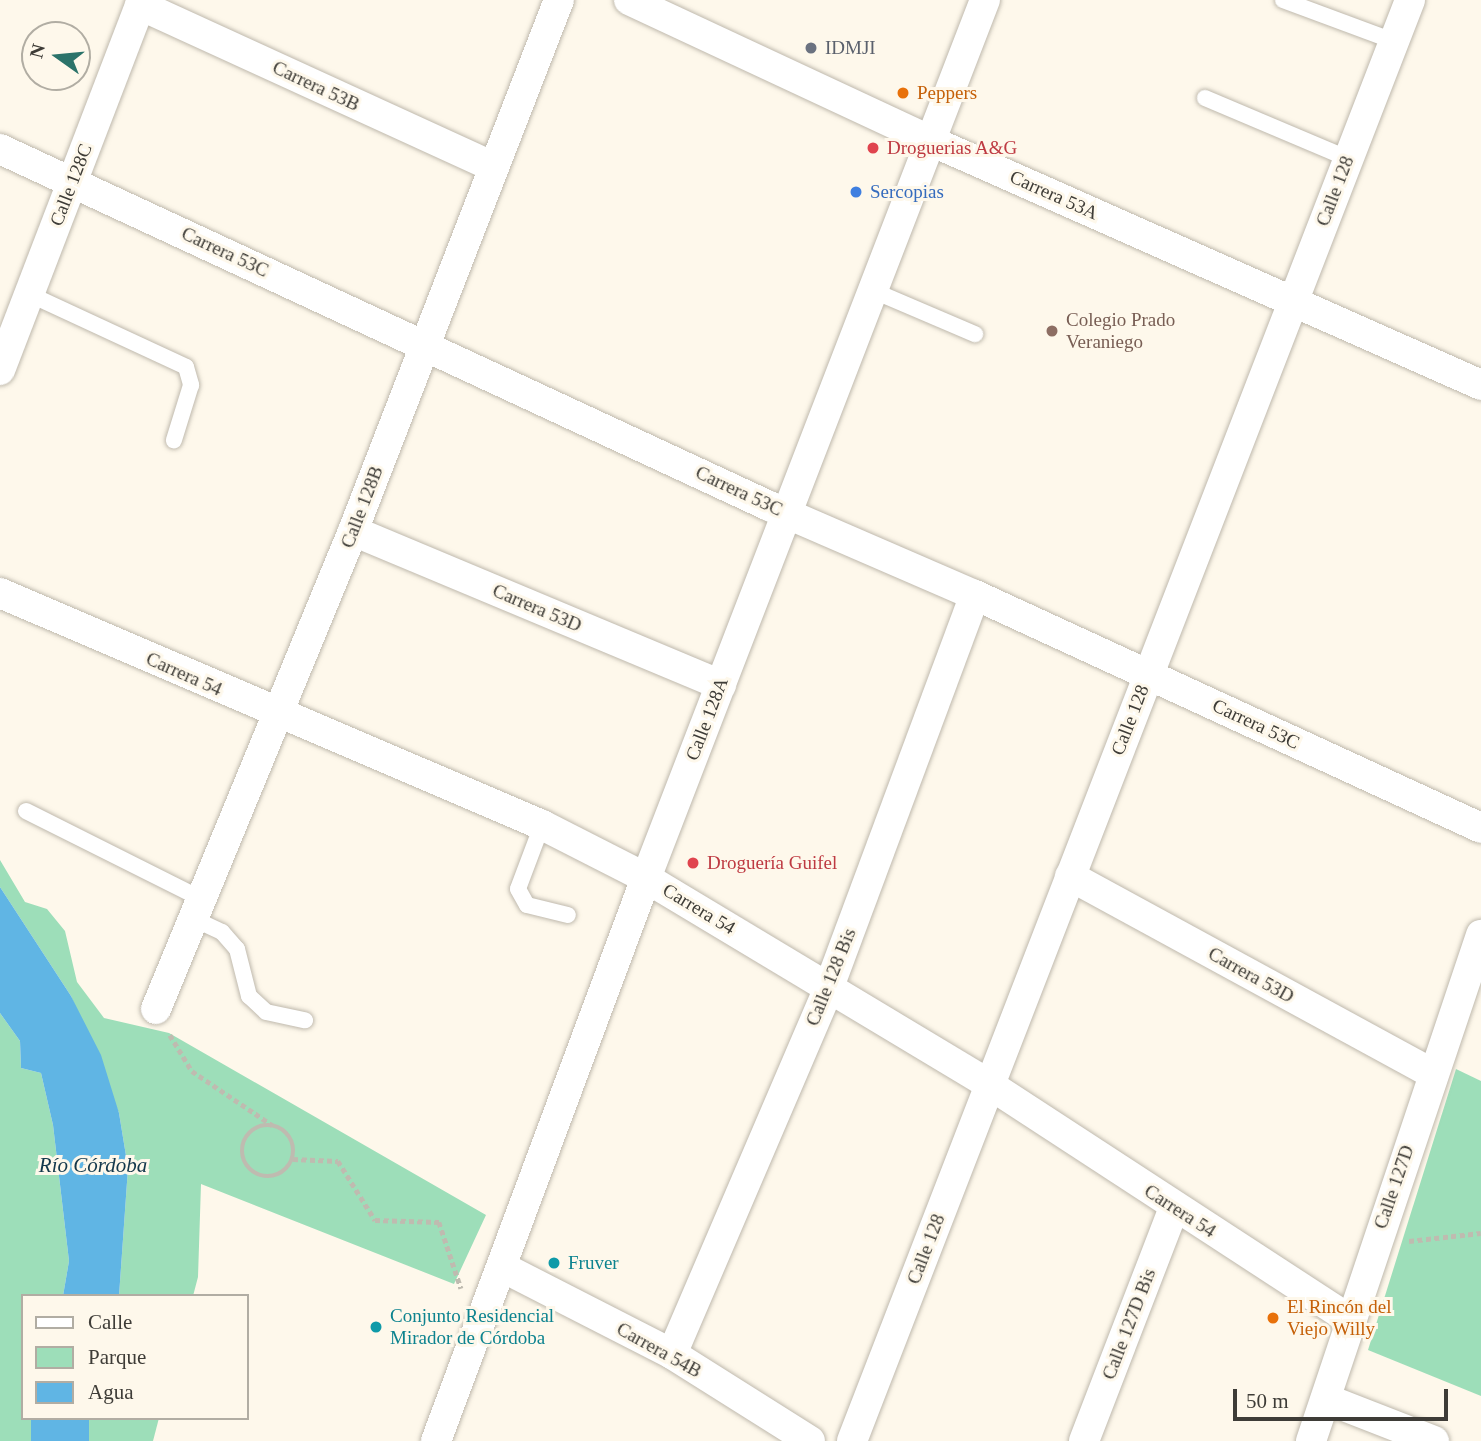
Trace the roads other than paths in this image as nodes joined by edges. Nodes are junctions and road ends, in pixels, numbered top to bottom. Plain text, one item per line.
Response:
1 (559, 0) edge
2 (629, 0) edge
3 (985, 0) edge
4 (1283, 0) edge
5 (1410, 0) edge
6 (141, 3) edge
7 (1393, 41) junction
8 (1205, 97) dead end
9 (931, 141) junction
10 (0, 149) edge
11 (1348, 158) junction
12 (492, 166) junction
13 (72, 182) junction
14 (873, 291) junction
15 (29, 294) junction
16 (1293, 299) junction
17 (975, 334) dead end
18 (425, 344) junction
19 (0, 370) edge
20 (1481, 384) edge
21 (174, 440) dead end
22 (788, 514) junction
23 (353, 531) junction
24 (0, 593) edge
25 (975, 595) junction
26 (1147, 674) junction
27 (721, 685) junction
28 (279, 715) junction
29 (26, 811) dead end
30 (542, 825) junction
31 (1481, 828) edge
32 (1070, 876) junction
33 (646, 878) junction
34 (196, 908) junction
35 (568, 915) dead end
36 (1481, 935) edge
37 (829, 987) junction
38 (156, 1009) road end
39 (305, 1020) dead end
40 (1432, 1073) junction
41 (990, 1085) junction
42 (1174, 1208) junction
43 (503, 1268) junction
44 (1349, 1319) junction
45 (672, 1354) junction
46 (1326, 1399) junction
47 (436, 1441) edge
48 (810, 1441) edge
49 (852, 1441) edge
50 (1084, 1441) edge
51 (1311, 1441) edge
52 (1434, 1441) edge

1 - 12 street, Calle 128B
2 - 9 street, Carrera 53A
3 - 9 street, Calle 128A
4 - 7 lane
5 - 7 street, Calle 128
6 - 12 street, Carrera 53B
6 - 13 street, Calle 128C
7 - 11 street, Calle 128
8 - 11 lane
9 - 14 street, Calle 128A
9 - 16 street, Carrera 53A
10 - 13 street, Carrera 53C
11 - 16 street, Calle 128
12 - 18 street, Calle 128B
13 - 15 street, Calle 128C
13 - 18 street, Carrera 53C
14 - 17 lane
14 - 22 street, Calle 128A
15 - 19 street, Calle 128C
15 - 21 lane
16 - 20 street, Carrera 53A
16 - 26 street, Calle 128
18 - 22 street, Carrera 53C
18 - 23 street, Calle 128B
22 - 25 street, Carrera 53C
22 - 27 street, Calle 128A
23 - 27 street, Carrera 53D
23 - 28 street, Calle 128B
24 - 28 street, Carrera 54
25 - 26 street, Carrera 53C
25 - 37 street, Calle 128 Bis
26 - 31 street, Carrera 53C
26 - 32 street, Calle 128
27 - 33 street, Calle 128A
28 - 30 street, Carrera 54
28 - 34 street, Calle 128B
29 - 34 lane
30 - 33 street, Carrera 54
30 - 35 lane
32 - 40 street, Carrera 53D
32 - 41 street, Calle 128
33 - 37 street, Carrera 54
33 - 43 street, Calle 128A
34 - 38 street, Calle 128B
34 - 39 lane
36 - 40 street, Calle 127D
37 - 41 street, Carrera 54
37 - 45 street, Calle 128 Bis
40 - 44 street, Calle 127D
41 - 42 street, Carrera 54
41 - 49 street, Calle 128
42 - 44 street, Carrera 54
42 - 50 street, Calle 127D Bis
43 - 45 street, Carrera 54B
43 - 47 street, Calle 128A
44 - 46 street, Calle 127D
45 - 48 street, Carrera 54B
46 - 51 street, Calle 127D
46 - 52 street

